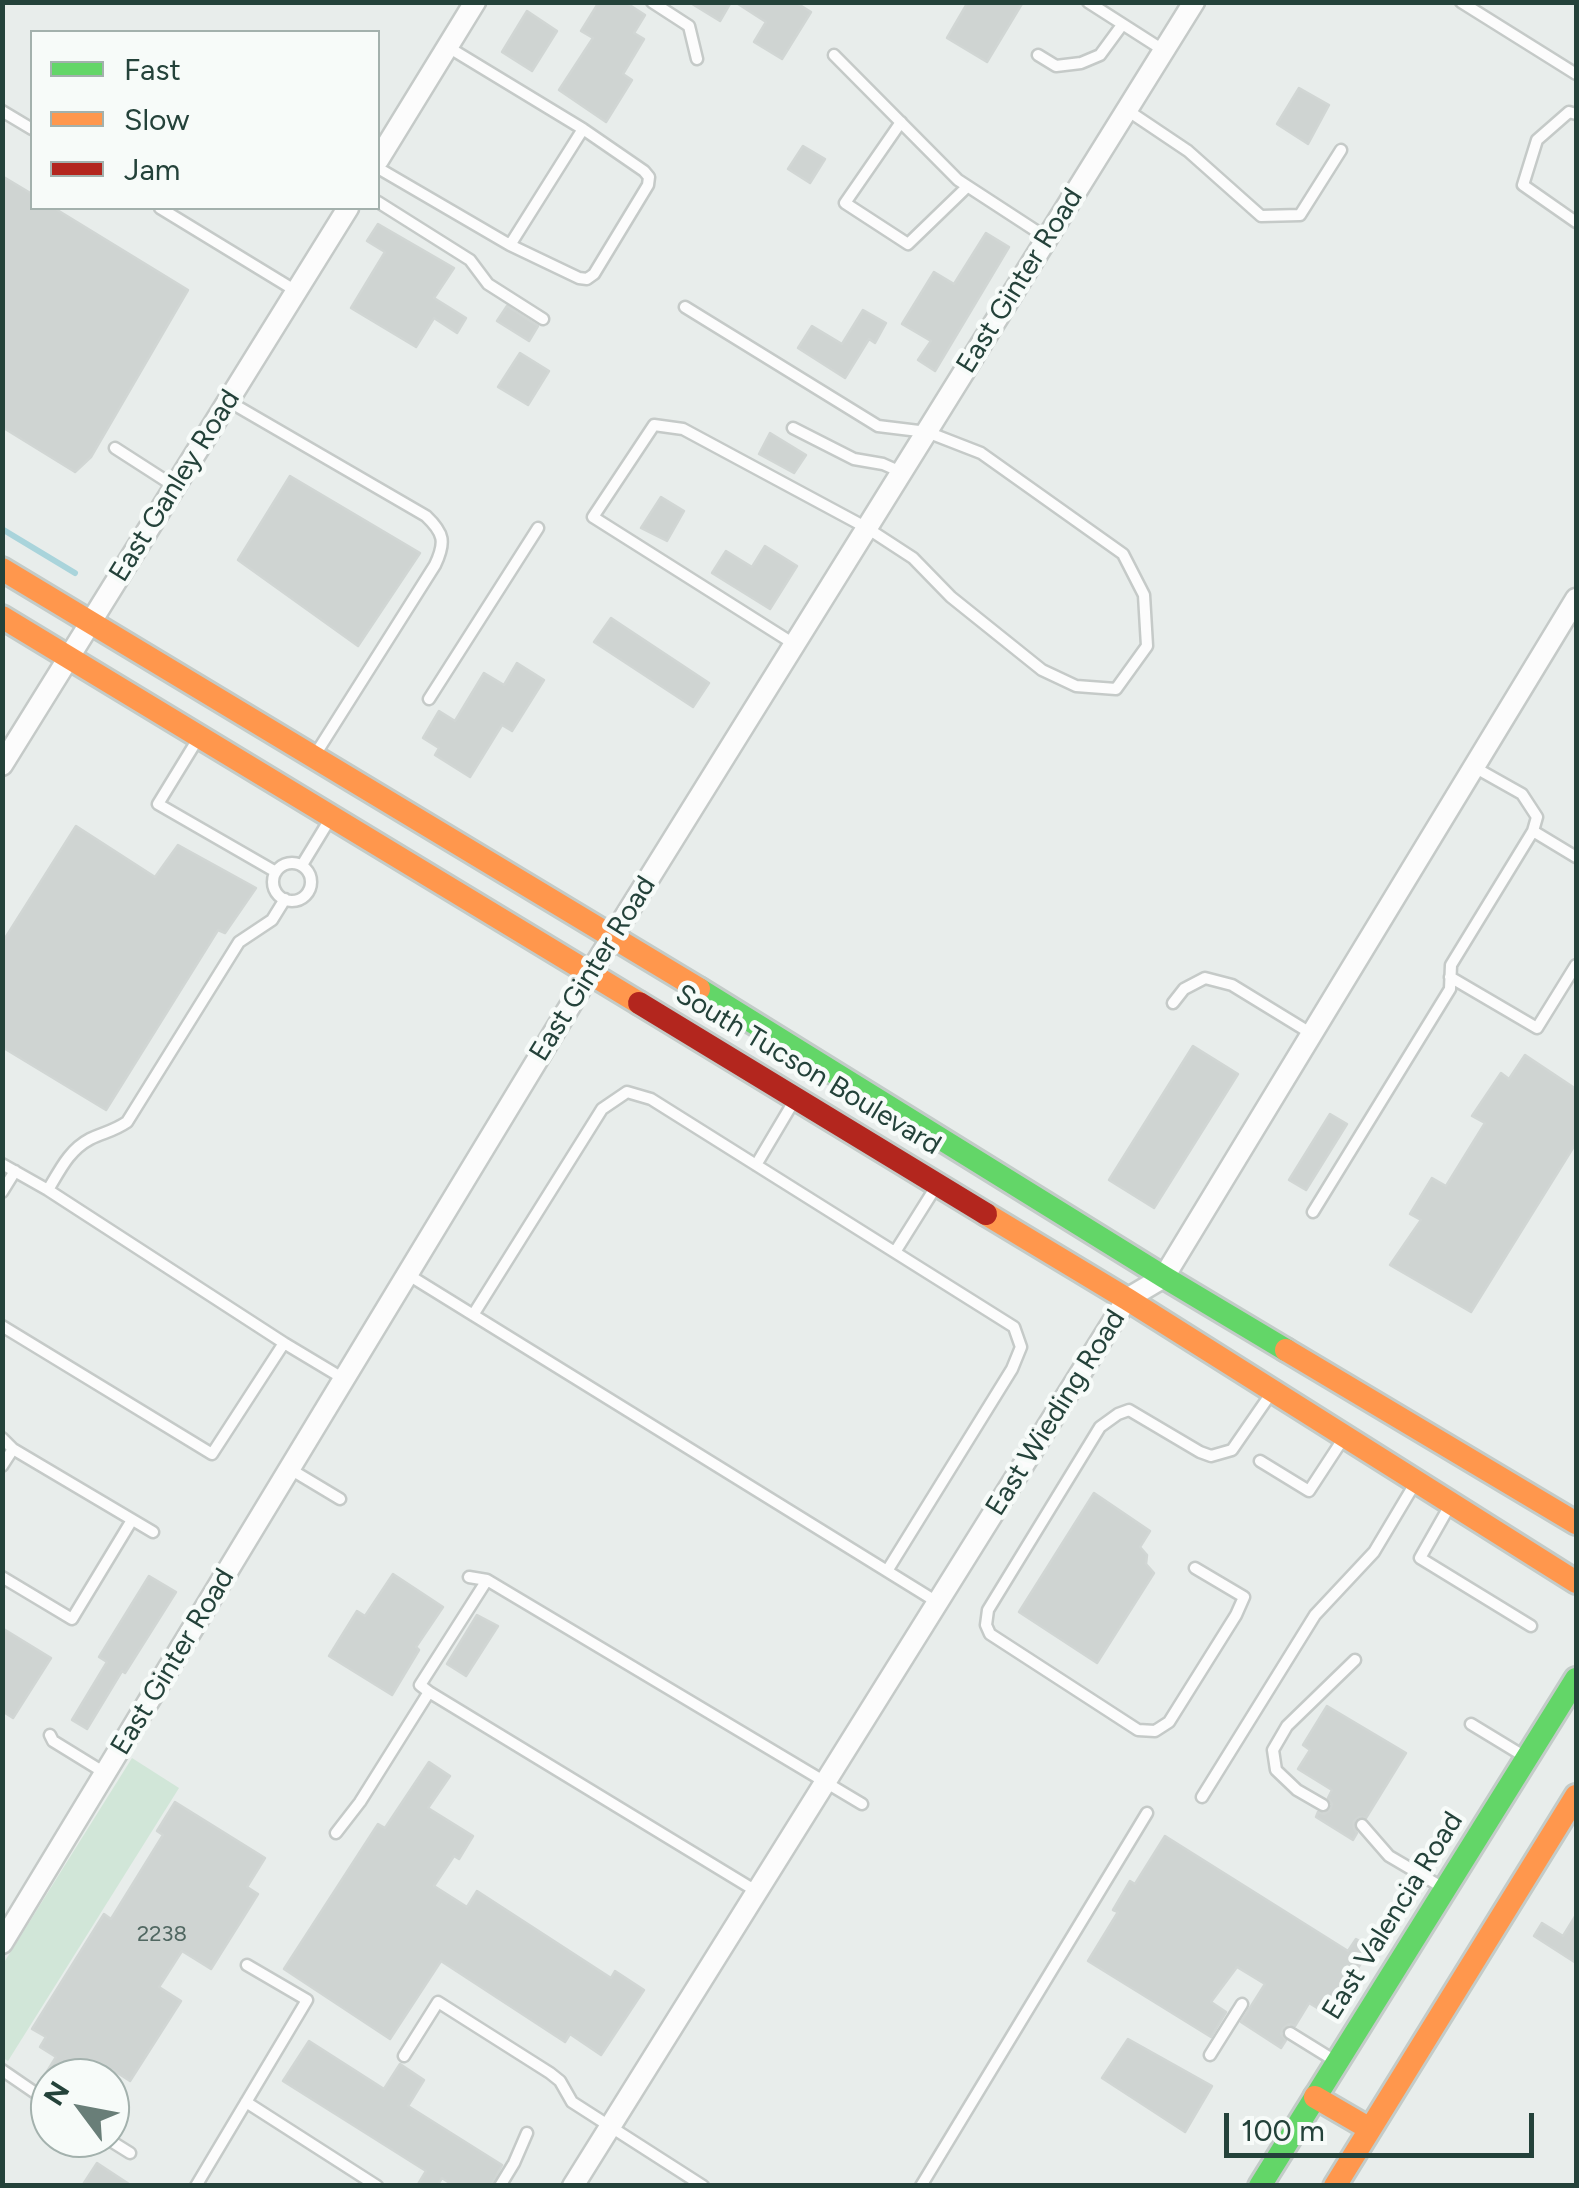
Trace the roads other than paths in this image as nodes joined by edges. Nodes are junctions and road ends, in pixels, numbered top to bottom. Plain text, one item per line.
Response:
1 (476, 2) edge
2 (652, 2) edge
3 (1088, 2) edge
4 (1461, 2) edge
5 (1191, 4) edge
6 (1122, 25) junction
7 (448, 47) junction
8 (1164, 50) junction
9 (834, 55) dead end
10 (1038, 55) dead end
11 (696, 59) dead end
12 (1576, 74) edge
13 (2, 110) edge
14 (1127, 110) junction
15 (1576, 114) edge
16 (901, 122) junction
17 (30, 128) edge
18 (583, 129) junction
19 (1341, 150) dead end
20 (380, 161) edge
21 (380, 165) edge
22 (968, 187) junction
23 (380, 203) edge
24 (163, 210) edge
25 (347, 210) edge
26 (1576, 222) edge
27 (1047, 238) junction
28 (510, 245) junction
29 (296, 291) junction
30 (684, 306) dead end
31 (543, 319) dead end
32 (228, 401) junction
33 (793, 428) dead end
34 (926, 432) junction
35 (115, 448) dead end
36 (901, 472) junction
37 (174, 486) junction
38 (538, 528) dead end
39 (867, 528) junction
40 (2, 569) edge
41 (1576, 599) edge
42 (2, 617) edge
43 (90, 621) junction
44 (794, 644) junction
45 (70, 657) junction
46 (429, 699) dead end
47 (200, 736) junction
48 (314, 756) junction
49 (2, 766) edge
50 (1474, 767) junction
51 (332, 816) junction
52 (1533, 830) junction
53 (1576, 857) edge
54 (302, 866) junction
55 (276, 872) junction
56 (285, 899) junction
57 (613, 936) junction
58 (1576, 965) edge
59 (590, 972) junction
60 (1450, 977) junction
61 (1173, 1003) dead end
62 (1312, 1034) junction
63 (796, 1098) junction
64 (2, 1164) edge
65 (756, 1165) junction
66 (15, 1171) junction
67 (938, 1184) junction
68 (48, 1190) junction
69 (2, 1192) edge
70 (1312, 1212) dead end
71 (896, 1252) junction
72 (408, 1274) junction
73 (1164, 1277) junction
74 (1127, 1299) junction
75 (474, 1316) junction
76 (2, 1326) edge
77 (284, 1343) junction
78 (344, 1379) junction
79 (1272, 1391) junction
80 (1344, 1436) junction
81 (2, 1438) edge
82 (13, 1449) junction
83 (1260, 1461) dead end
84 (2, 1466) edge
85 (290, 1469) junction
86 (1416, 1481) junction
87 (340, 1499) dead end
88 (1452, 1504) junction
89 (132, 1520) junction
90 (1576, 1523) edge
91 (153, 1532) dead end
92 (1195, 1568) dead end
93 (887, 1571) junction
94 (2, 1577) edge
95 (470, 1577) dead end
96 (487, 1580) junction
97 (1576, 1582) edge
98 (938, 1602) junction
99 (1531, 1626) dead end
100 (1355, 1660) dead end
101 (1576, 1679) edge
102 (429, 1692) junction
103 (1471, 1724) dead end
104 (50, 1735) dead end
105 (1527, 1758) junction
106 (106, 1773) junction
107 (825, 1783) junction
108 (1576, 1796) edge
109 (1202, 1797) dead end
110 (862, 1804) dead end
111 (1323, 1805) dead end
112 (1147, 1812) dead end
113 (1362, 1826) dead end
114 (336, 1834) dead end
115 (1445, 1890) junction
116 (757, 1892) junction
117 (2, 1943) edge
118 (247, 1965) dead end
119 (1242, 2004) dead end
120 (1290, 2033) dead end
121 (1210, 2055) dead end
122 (404, 2056) dead end
123 (1337, 2062) junction
124 (2, 2070) edge
125 (30, 2089) edge
126 (1315, 2097) junction
127 (246, 2102) junction
128 (610, 2127) junction
129 (1370, 2129) junction
130 (527, 2132) dead end
131 (196, 2186) edge
132 (377, 2186) edge
133 (500, 2186) edge
134 (573, 2186) edge
135 (702, 2186) edge
136 (921, 2186) edge
137 (1260, 2186) edge
138 (1336, 2186) edge

1 - 7 street
2 - 11 lane
3 - 6 lane
4 - 12 lane
5 - 8 street, East Ginter Road
6 - 8 lane
6 - 10 lane
7 - 18 lane
7 - 20 street
8 - 14 street, East Ginter Road
9 - 16 lane
13 - 17 lane
14 - 19 lane
14 - 27 street, East Ginter Road
15 - 26 lane
16 - 22 lane
16 - 22 lane
18 - 28 lane
18 - 28 lane
21 - 28 lane
22 - 27 lane
23 - 31 lane
24 - 29 lane
25 - 29 street, East Ganley Road
27 - 34 street, East Ginter Road
29 - 32 street, East Ganley Road
30 - 34 lane
32 - 37 street, East Ganley Road
32 - 48 lane
33 - 36 lane
34 - 36 street, East Ginter Road
34 - 39 lane
35 - 37 lane
36 - 39 street, East Ginter Road
37 - 43 street, East Ganley Road
38 - 46 lane
39 - 44 street, East Ginter Road
39 - 44 lane
40 - 43 main road, South Tucson Boulevard
41 - 50 street, East Wieding Road
42 - 45 main road, South Tucson Boulevard
43 - 45 street, East Ganley Road
43 - 48 main road, South Tucson Boulevard
44 - 57 street, East Ginter Road
45 - 47 main road, South Tucson Boulevard
45 - 49 street, East Ganley Road
47 - 51 main road, South Tucson Boulevard
47 - 55 lane
48 - 57 main road, South Tucson Boulevard
50 - 52 lane
50 - 62 street, East Wieding Road
51 - 54 lane
51 - 59 main road, South Tucson Boulevard
52 - 53 lane
52 - 60 lane
54 - 55 lane
54 - 56 lane
55 - 56 lane
56 - 68 lane
57 - 59 street, East Ginter Road
57 - 73 main road, South Tucson Boulevard
58 - 60 lane
59 - 63 main road, South Tucson Boulevard
59 - 72 street, East Ginter Road
60 - 70 lane
61 - 62 lane
62 - 73 street, East Wieding Road
63 - 65 lane
63 - 67 main road, South Tucson Boulevard
64 - 66 lane
65 - 71 lane
65 - 75 lane
66 - 68 lane
66 - 69 lane
67 - 71 lane
67 - 74 main road, South Tucson Boulevard
68 - 77 lane
71 - 93 lane
72 - 75 lane
72 - 78 street, East Ginter Road
73 - 74 street, East Wieding Road
73 - 90 main road, South Tucson Boulevard
74 - 79 main road, South Tucson Boulevard
74 - 98 street, East Wieding Road
75 - 93 lane
76 - 77 lane
77 - 78 lane
78 - 85 street, East Ginter Road
79 - 80 main road, South Tucson Boulevard
79 - 92 lane
80 - 83 lane
80 - 86 main road, South Tucson Boulevard
81 - 82 lane
82 - 84 lane
82 - 89 lane
85 - 87 lane
85 - 106 street, East Ginter Road
86 - 88 main road, South Tucson Boulevard
86 - 109 lane
88 - 97 main road, South Tucson Boulevard
88 - 99 lane
89 - 91 lane
89 - 94 lane
93 - 98 lane
95 - 96 lane
96 - 102 lane
96 - 107 lane
98 - 107 street, East Wieding Road
100 - 111 lane
101 - 105 main road, East Valencia Road
102 - 114 lane
102 - 116 lane
103 - 105 lane
104 - 106 lane
105 - 115 main road, East Valencia Road
106 - 117 street, East Ginter Road
107 - 110 lane
107 - 116 street, East Wieding Road
108 - 129 main road
112 - 136 lane
113 - 115 lane
115 - 123 main road, East Valencia Road
116 - 128 street, East Wieding Road
118 - 127 lane
119 - 121 lane
120 - 123 lane
122 - 128 lane
123 - 126 main road, East Valencia Road
124 - 125 lane
126 - 129 main road
126 - 137 main road, East Valencia Road
127 - 131 lane
127 - 132 lane
128 - 134 street, East Wieding Road
128 - 135 lane
129 - 138 main road
130 - 133 lane

